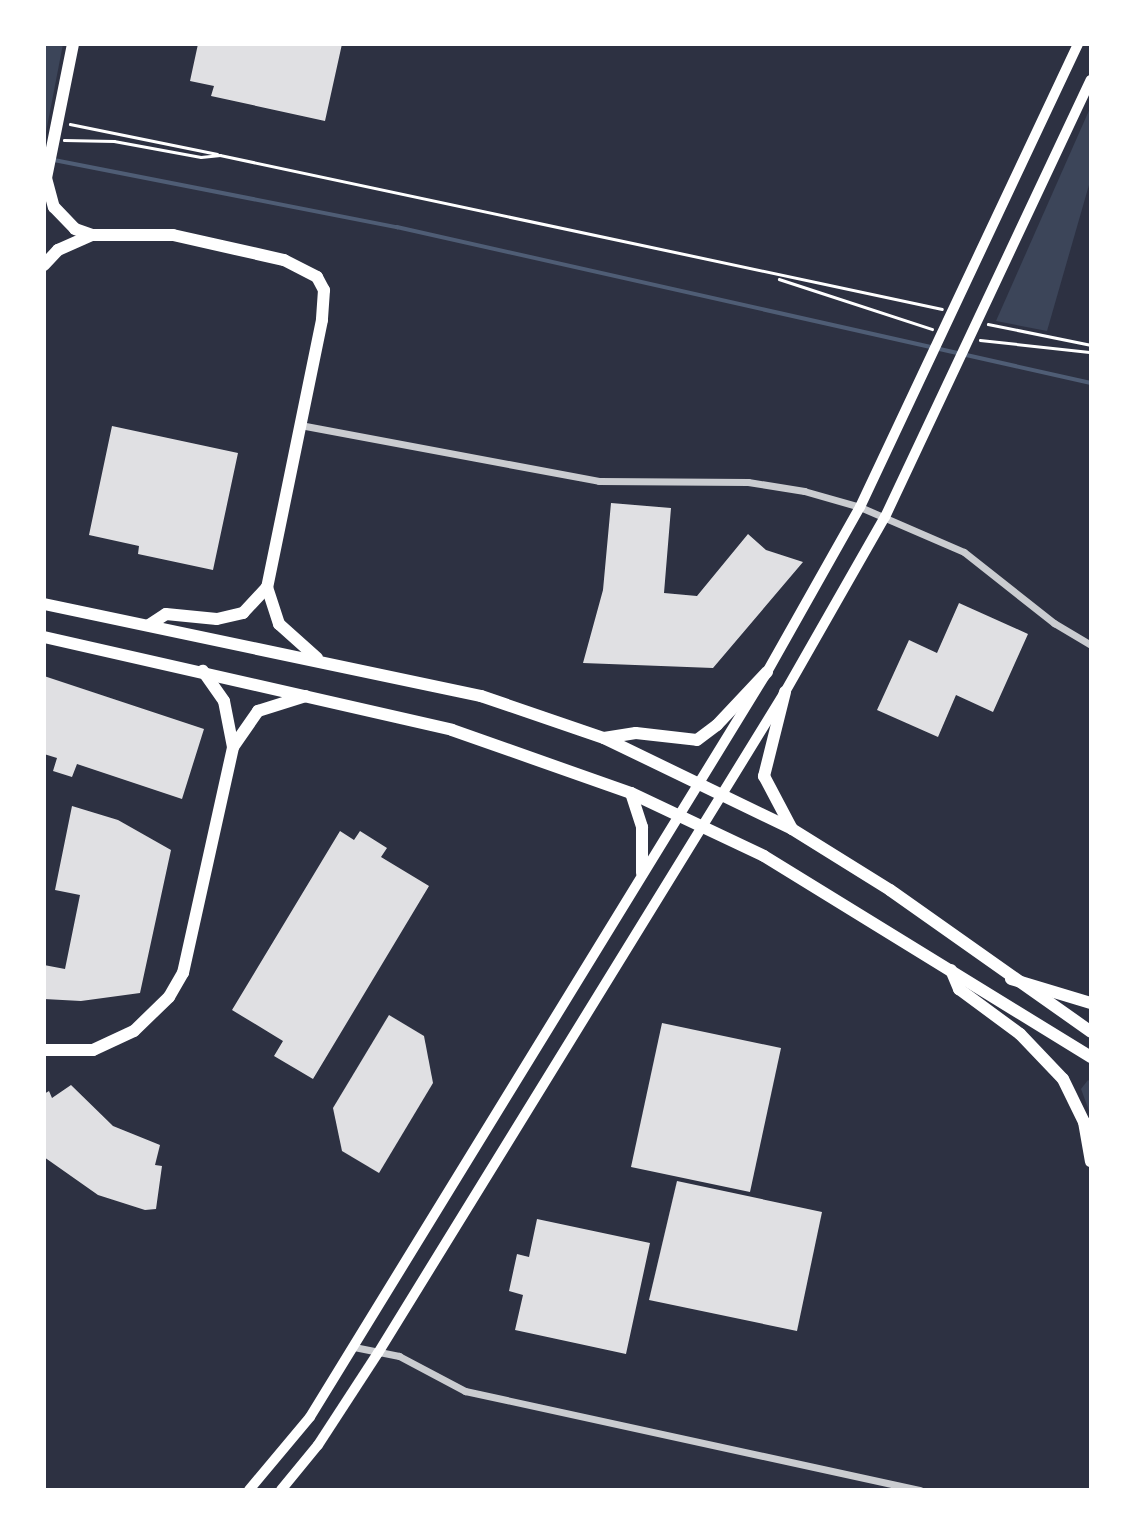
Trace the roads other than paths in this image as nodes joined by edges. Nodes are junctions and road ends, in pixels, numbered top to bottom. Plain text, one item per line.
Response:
1 (73, 44) edge
2 (1078, 44) edge
3 (1091, 80) edge
4 (45, 182) edge
5 (92, 236) junction
6 (44, 265) edge
7 (300, 425) junction
8 (860, 507) junction
9 (886, 517) junction
10 (267, 587) junction
11 (44, 604) edge
12 (149, 625) junction
13 (44, 637) edge
14 (1091, 645) edge
15 (319, 660) junction
16 (203, 671) junction
17 (767, 672) junction
18 (785, 692) junction
19 (306, 696) junction
20 (604, 738) junction
21 (233, 747) junction
22 (699, 782) junction
23 (631, 793) junction
24 (724, 794) junction
25 (679, 815) junction
26 (704, 825) junction
27 (792, 830) junction
28 (642, 873) junction
29 (951, 970) junction
30 (1011, 979) junction
31 (1091, 1003) edge
32 (1091, 1032) edge
33 (44, 1050) edge
34 (1091, 1057) edge
35 (1091, 1161) edge
36 (354, 1347) junction
37 (378, 1353) junction
38 (249, 1490) edge
39 (281, 1490) edge
40 (920, 1490) edge

1 - 4 highway
2 - 8 main road
3 - 9 main road
4 - 5 highway
5 - 6 highway
5 - 7 highway
7 - 8 street
7 - 10 highway
8 - 9 street
8 - 17 main road
9 - 14 street
9 - 18 main road
10 - 12 highway
10 - 15 highway
11 - 12 highway
12 - 15 highway
13 - 16 highway
15 - 20 highway
16 - 19 highway
16 - 21 highway
17 - 20 highway
17 - 22 main road
18 - 24 main road
18 - 27 highway
19 - 21 highway
19 - 23 highway
20 - 22 highway
21 - 33 highway
22 - 24 highway
22 - 25 main road
23 - 25 highway
23 - 28 highway
24 - 26 main road
24 - 27 highway
25 - 26 highway
25 - 28 main road
26 - 29 highway
26 - 37 main road
27 - 30 highway
28 - 36 main road
29 - 34 highway
29 - 35 highway
30 - 31 highway
30 - 32 highway
36 - 37 street
36 - 38 main road
37 - 39 main road
37 - 40 street

